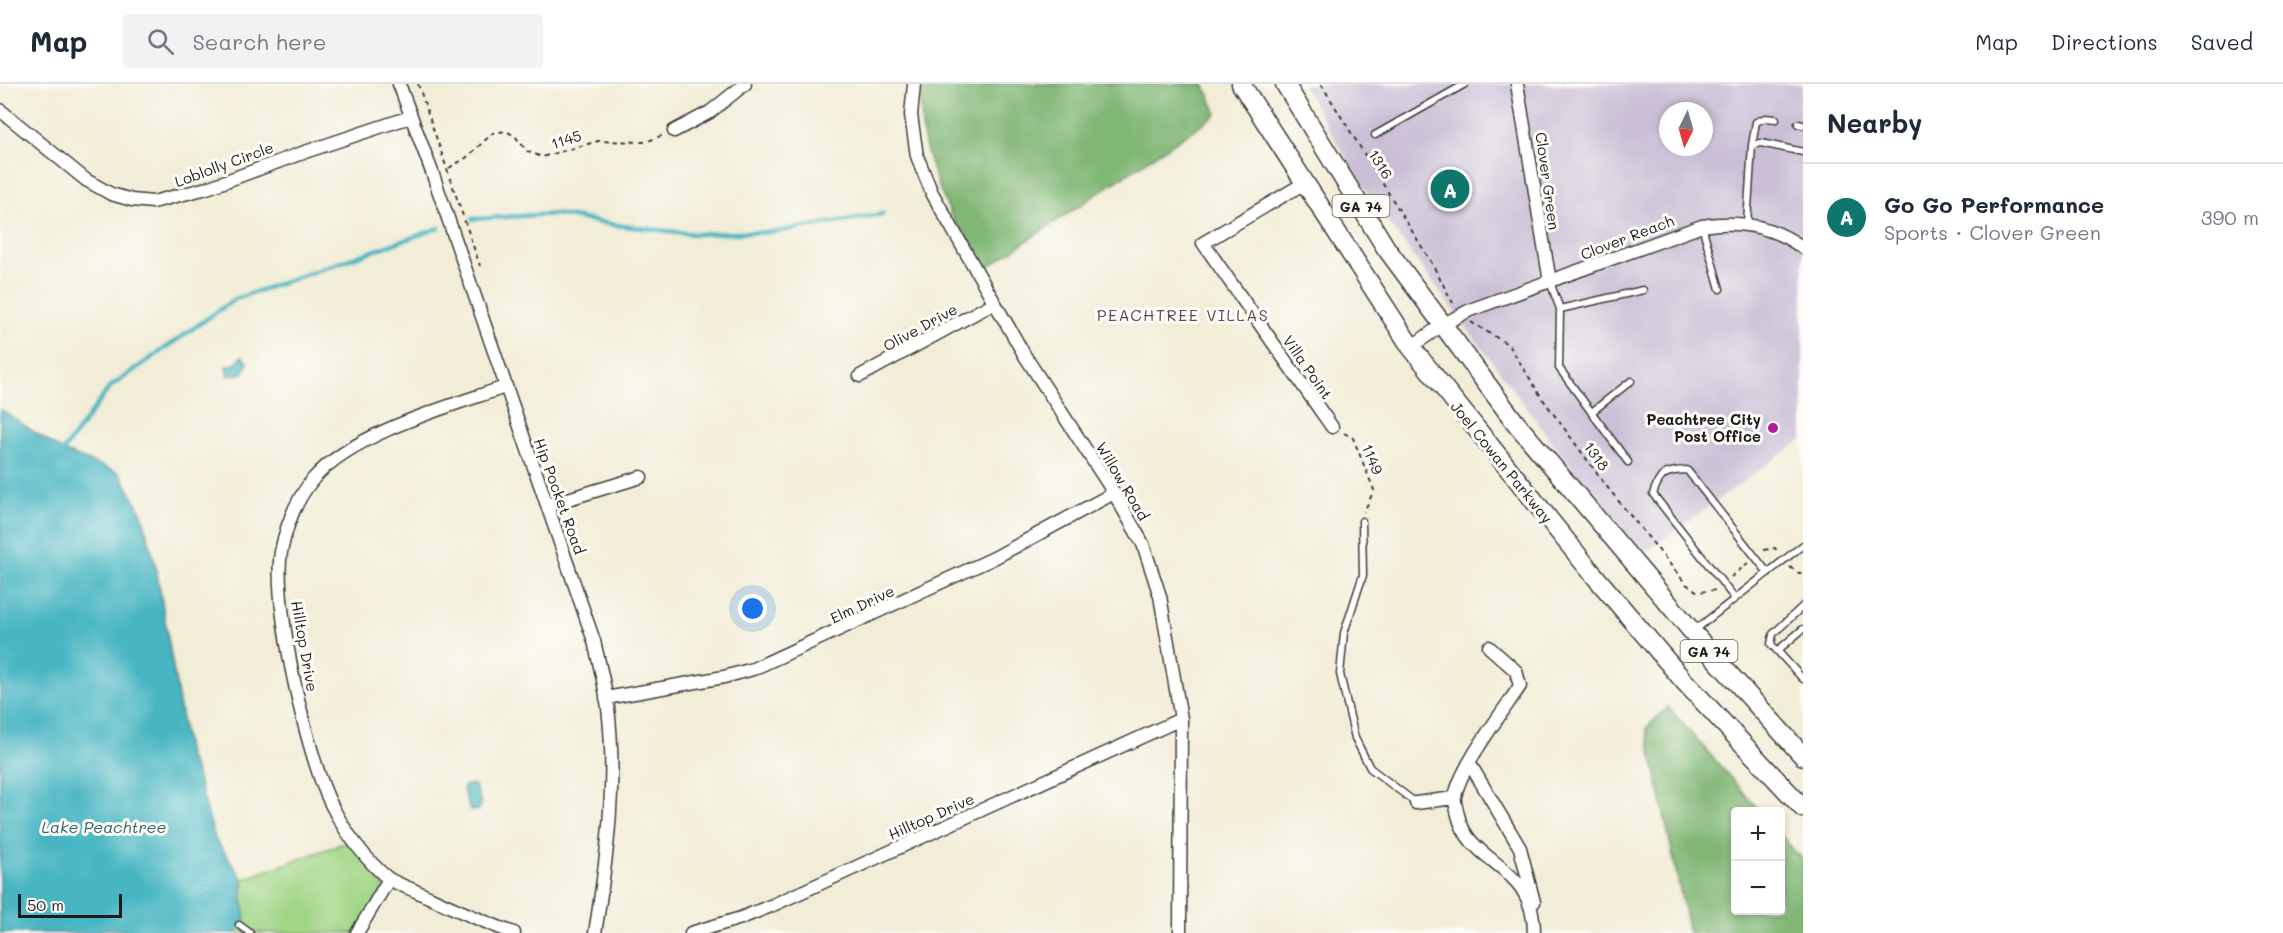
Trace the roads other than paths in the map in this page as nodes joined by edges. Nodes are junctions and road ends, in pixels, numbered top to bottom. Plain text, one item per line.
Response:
1 (399, 84) edge
2 (745, 84) edge
3 (914, 84) edge
4 (1241, 84) edge
5 (1285, 84) edge
6 (1465, 84) edge
7 (1517, 84) edge
8 (0, 110) edge
9 (410, 117) junction
10 (1776, 119) dead end
11 (674, 131) road end
12 (1376, 135) dead end
13 (1752, 145) junction
14 (1803, 152) edge
15 (1303, 184) junction
16 (1747, 224) junction
17 (1702, 226) junction
18 (1803, 248) edge
19 (1550, 282) junction
20 (1643, 290) dead end
21 (1720, 290) dead end
22 (994, 303) junction
23 (1560, 309) junction
24 (1442, 325) junction
25 (1411, 347) junction
26 (860, 376) dead end
27 (1631, 381) dead end
28 (505, 387) junction
29 (1593, 411) junction
30 (1332, 427) dead end
31 (1628, 462) dead end
32 (641, 477) dead end
33 (1114, 493) junction
34 (548, 505) junction
35 (1362, 521) road end
36 (1803, 545) edge
37 (1768, 573) junction
38 (1735, 599) junction
39 (1803, 606) edge
40 (1803, 629) edge
41 (1693, 632) junction
42 (1489, 647) dead end
43 (1777, 651) junction
44 (1803, 679) edge
45 (606, 698) junction
46 (1181, 719) junction
47 (1803, 756) edge
48 (1470, 764) junction
49 (1454, 798) junction
50 (1416, 803) joint
51 (1803, 808) edge
52 (389, 879) junction
53 (1534, 912) junction
54 (239, 925) dead end
55 (250, 933) edge
56 (357, 933) edge
57 (514, 933) edge
58 (595, 933) edge
59 (691, 933) edge
60 (1180, 933) edge
61 (1534, 933) edge

1 - 9 street, Hip Pocket Road
2 - 11 street
3 - 22 street, Willow Road
4 - 15 main road, Joel Cowan Parkway / GA 74
5 - 24 main road, GA 74
6 - 12 lane
7 - 19 street, Clover Green
8 - 9 street, Loblolly Circle
9 - 28 street, Hip Pocket Road
10 - 13 lane
13 - 14 lane
13 - 16 lane
15 - 25 main road, Joel Cowan Parkway / GA 74
15 - 30 street, Villa Point
16 - 17 street, Clover Reach
16 - 18 street, Clover Reach
17 - 19 street, Clover Reach
17 - 21 lane
19 - 23 lane
19 - 24 street, Clover Reach
20 - 23 lane
22 - 26 street, Olive Drive
22 - 33 street, Willow Road
23 - 29 lane
24 - 25 street, Clover Reach
24 - 41 main road, GA 74
25 - 51 main road, Joel Cowan Parkway / GA 74
27 - 29 lane
28 - 34 street, Hip Pocket Road
28 - 52 street, Hilltop Drive
29 - 31 lane
32 - 34 street
33 - 45 street, Elm Drive
33 - 46 street, Willow Road
34 - 45 street, Hip Pocket Road
35 - 50 lane
36 - 37 lane
37 - 38 lane
37 - 38 lane
38 - 41 lane
39 - 43 lane
40 - 43 lane
41 - 47 main road, GA 74
42 - 48 street
43 - 44 lane
45 - 58 street, Hip Pocket Road
46 - 59 street, Hilltop Drive
46 - 60 street, Willow Road
48 - 49 street
48 - 53 street
49 - 50 street
49 - 53 street
52 - 56 street
52 - 57 street, Hilltop Drive
53 - 61 street
54 - 55 lane

